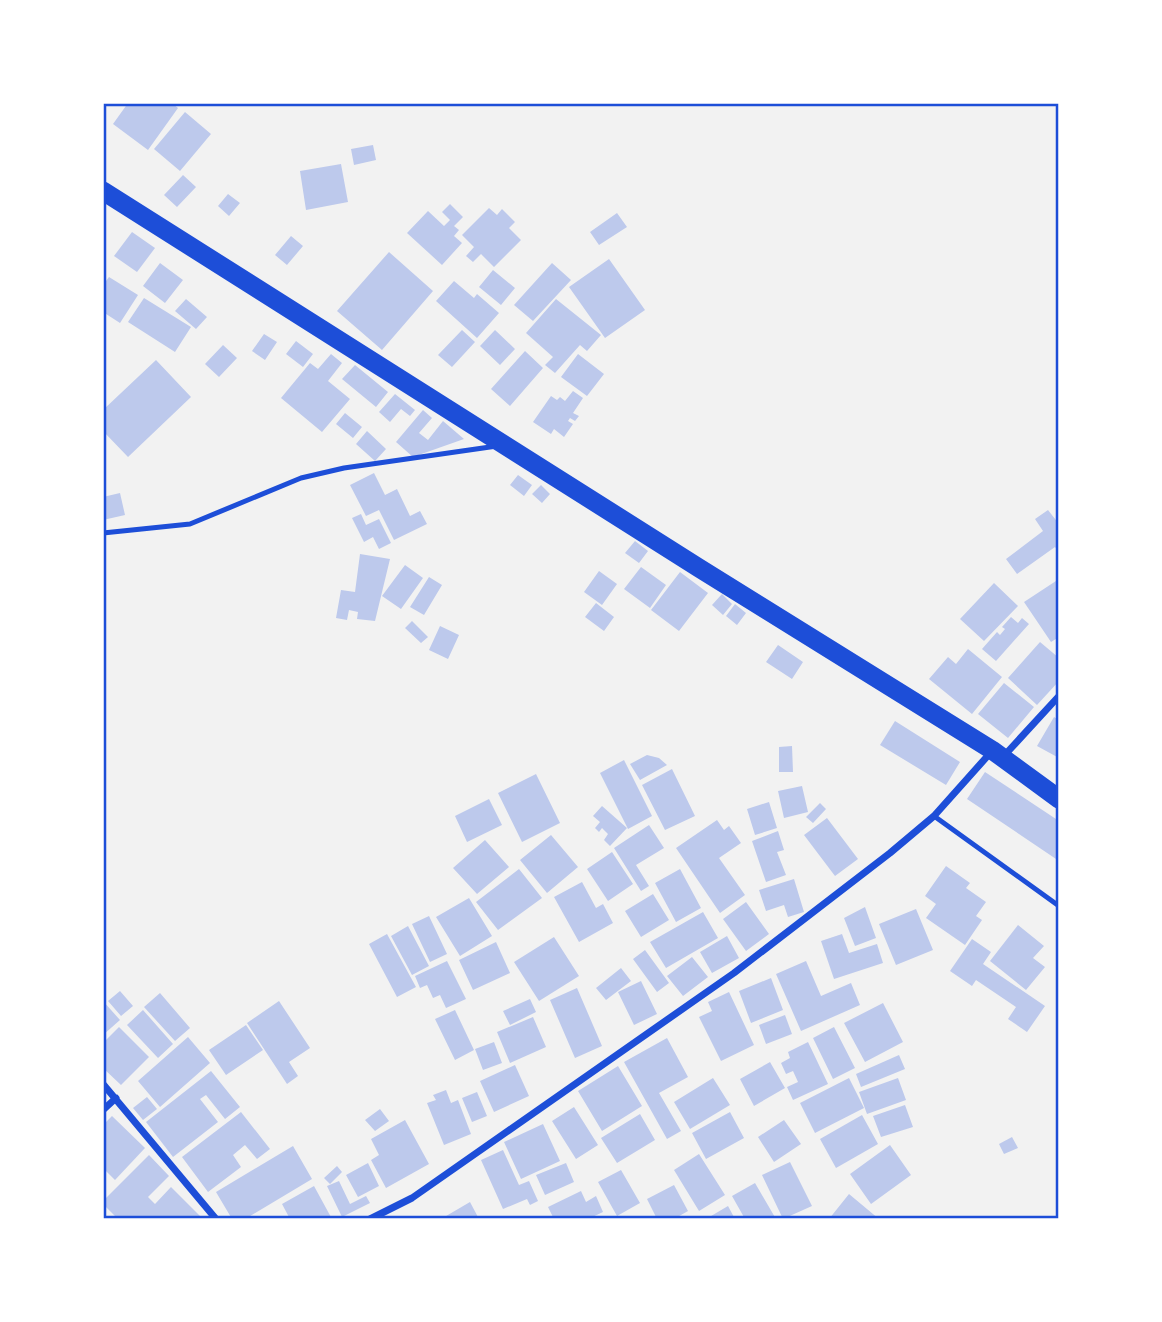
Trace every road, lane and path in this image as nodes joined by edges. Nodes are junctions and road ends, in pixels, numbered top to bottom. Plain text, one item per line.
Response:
1 (103, 191) edge
2 (505, 445) junction
3 (103, 533) edge
4 (1059, 696) edge
5 (997, 754) junction
6 (1059, 799) edge
7 (934, 816) junction
8 (1059, 906) edge
9 (103, 1084) edge
10 (116, 1098) junction
11 (103, 1110) edge
12 (216, 1219) edge
13 (370, 1219) edge

1 - 2 highway
2 - 3 lane
2 - 5 highway
4 - 5 street
5 - 6 highway
5 - 7 street
7 - 8 lane
7 - 13 street
9 - 10 street
10 - 11 street
10 - 12 street

